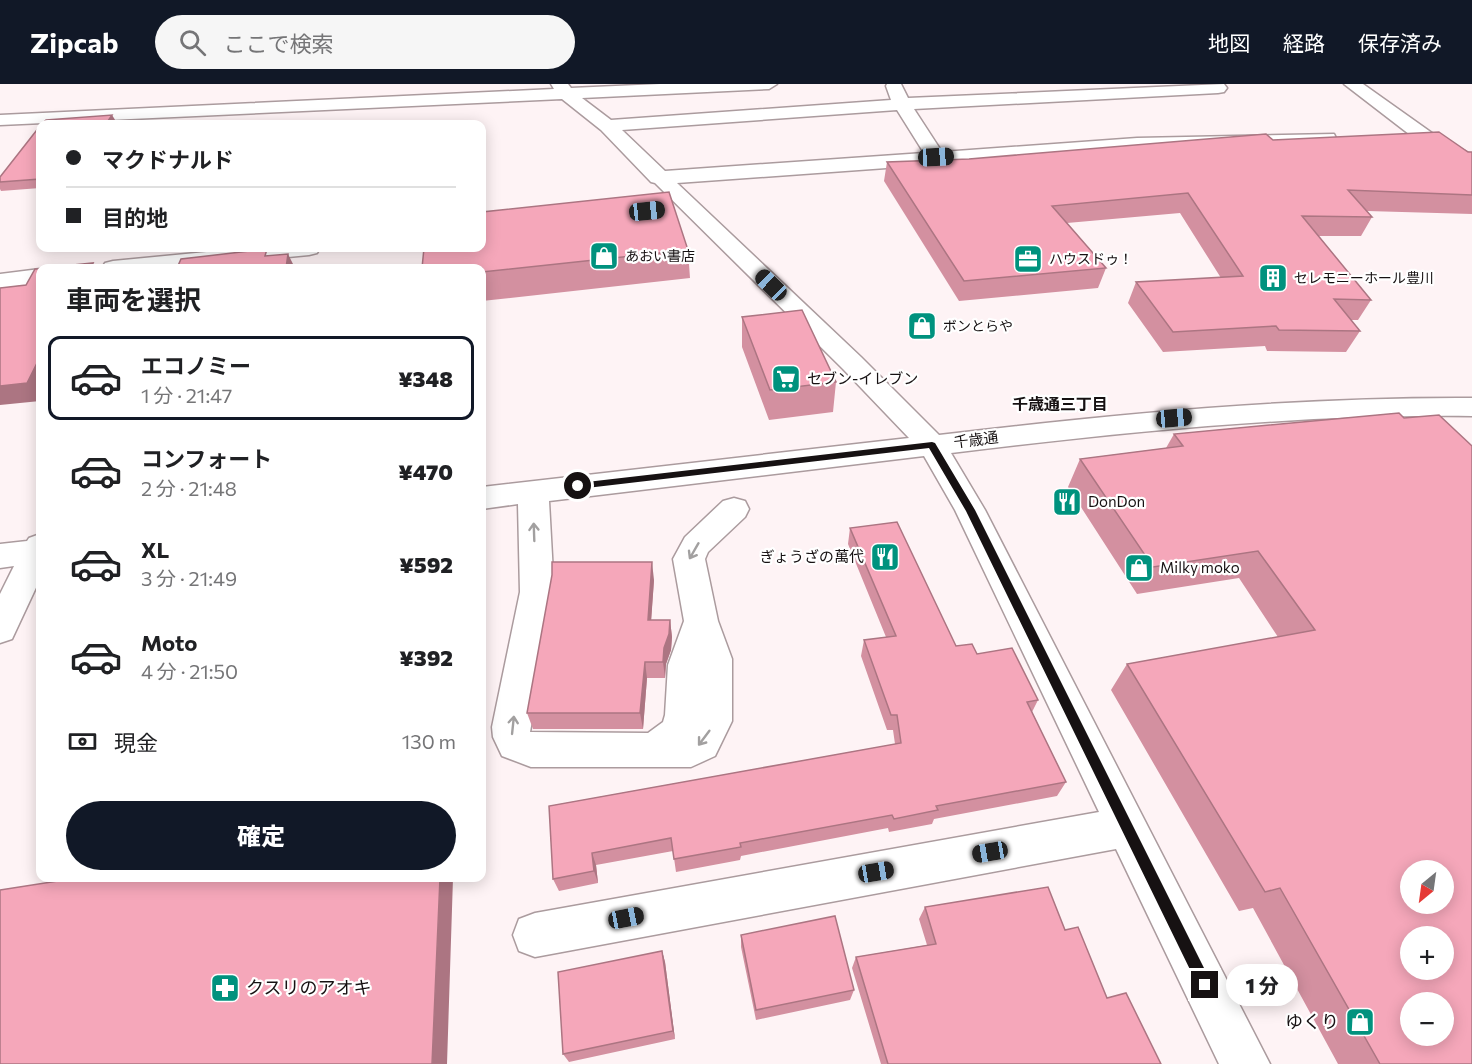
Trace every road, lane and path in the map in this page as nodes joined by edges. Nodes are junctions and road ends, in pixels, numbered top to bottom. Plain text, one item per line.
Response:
1 (769, 84) edge
2 (892, 84) edge
3 (1213, 84) edge
4 (1352, 84) edge
5 (564, 90) edge
6 (902, 104) junction
7 (232, 108) edge
8 (0, 120) edge
9 (607, 126) junction
10 (1425, 137) junction
11 (1345, 138) edge
12 (1391, 138) edge
13 (936, 157) junction
14 (1472, 163) edge
15 (658, 178) junction
16 (262, 252) edge
17 (167, 260) edge
18 (140, 264) edge
19 (36, 276) edge
20 (0, 281) edge
21 (1472, 407) edge
22 (932, 445) junction
23 (533, 492) junction
24 (486, 498) edge
25 (734, 508) dead end
26 (36, 551) edge
27 (0, 556) edge
28 (36, 558) edge
29 (0, 629) edge
30 (1126, 826) junction
31 (535, 935) dead end
32 (1245, 1064) edge

1 - 5 street
2 - 6 street
3 - 6 street
4 - 10 street
5 - 7 street
5 - 9 street
6 - 9 street
6 - 13 street
7 - 8 street
9 - 15 street
10 - 12 street
10 - 14 street
11 - 13 street
13 - 15 street
15 - 22 street
16 - 17 street
17 - 18 street
19 - 20 street
21 - 22 street, 千歳通
22 - 23 street, 千歳通
22 - 30 street
23 - 24 street, 千歳通
25 -> 23 street
26 - 27 street
28 - 29 street
30 - 31 street
30 - 32 street

